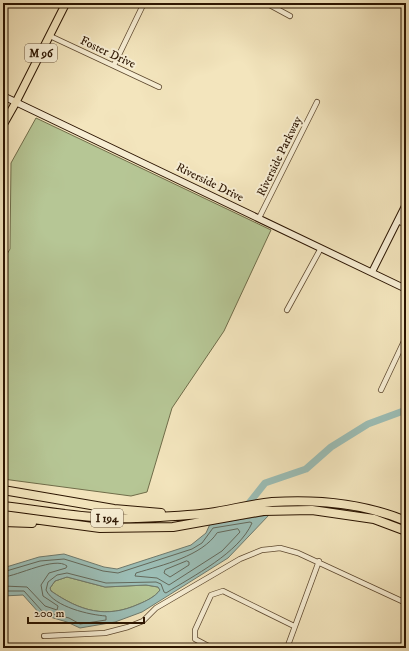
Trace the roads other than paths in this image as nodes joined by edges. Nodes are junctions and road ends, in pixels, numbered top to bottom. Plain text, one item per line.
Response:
1 (66, 3) edge
2 (144, 3) edge
3 (266, 3) edge
4 (290, 16) dead end
5 (50, 36) junction
6 (114, 65) junction
7 (158, 87) dead end
8 (3, 96) edge
9 (16, 102) junction
10 (317, 102) dead end
11 (3, 125) edge
12 (406, 204) edge
13 (259, 218) junction
14 (398, 221) junction
15 (406, 225) edge
16 (321, 248) junction
17 (372, 272) junction
18 (406, 289) edge
19 (288, 310) dead end
20 (406, 337) edge
21 (381, 390) dead end
22 (3, 490) edge
23 (3, 506) edge
24 (3, 515) edge
25 (192, 515) junction
26 (406, 521) edge
27 (3, 522) edge
28 (80, 525) junction
29 (406, 531) edge
30 (319, 561) junction
31 (406, 603) edge
32 (294, 626) junction
33 (44, 636) dead end
34 (212, 648) edge
35 (287, 648) edge

1 - 5 main road, M 96
2 - 6 street
3 - 4 street
5 - 6 street, Foster Drive
5 - 9 main road, M 96
6 - 7 street, Foster Drive
8 - 9 street, Riverside Drive
9 - 11 main road, M 96
9 - 13 street, Riverside Drive
10 - 13 street, Riverside Parkway
12 - 14 street
13 - 16 street, Riverside Drive
14 - 15 street
14 - 17 street
16 - 17 street, Riverside Drive
16 - 19 street
17 - 18 street, Riverside Drive
20 - 21 street
22 - 25 highway
23 - 25 highway, I 194
24 - 28 highway, I 194
25 - 26 highway, I 194
27 - 28 highway
28 - 29 highway, I 194
30 - 31 street
30 - 32 street
30 - 33 street
32 - 34 street
32 - 35 street

